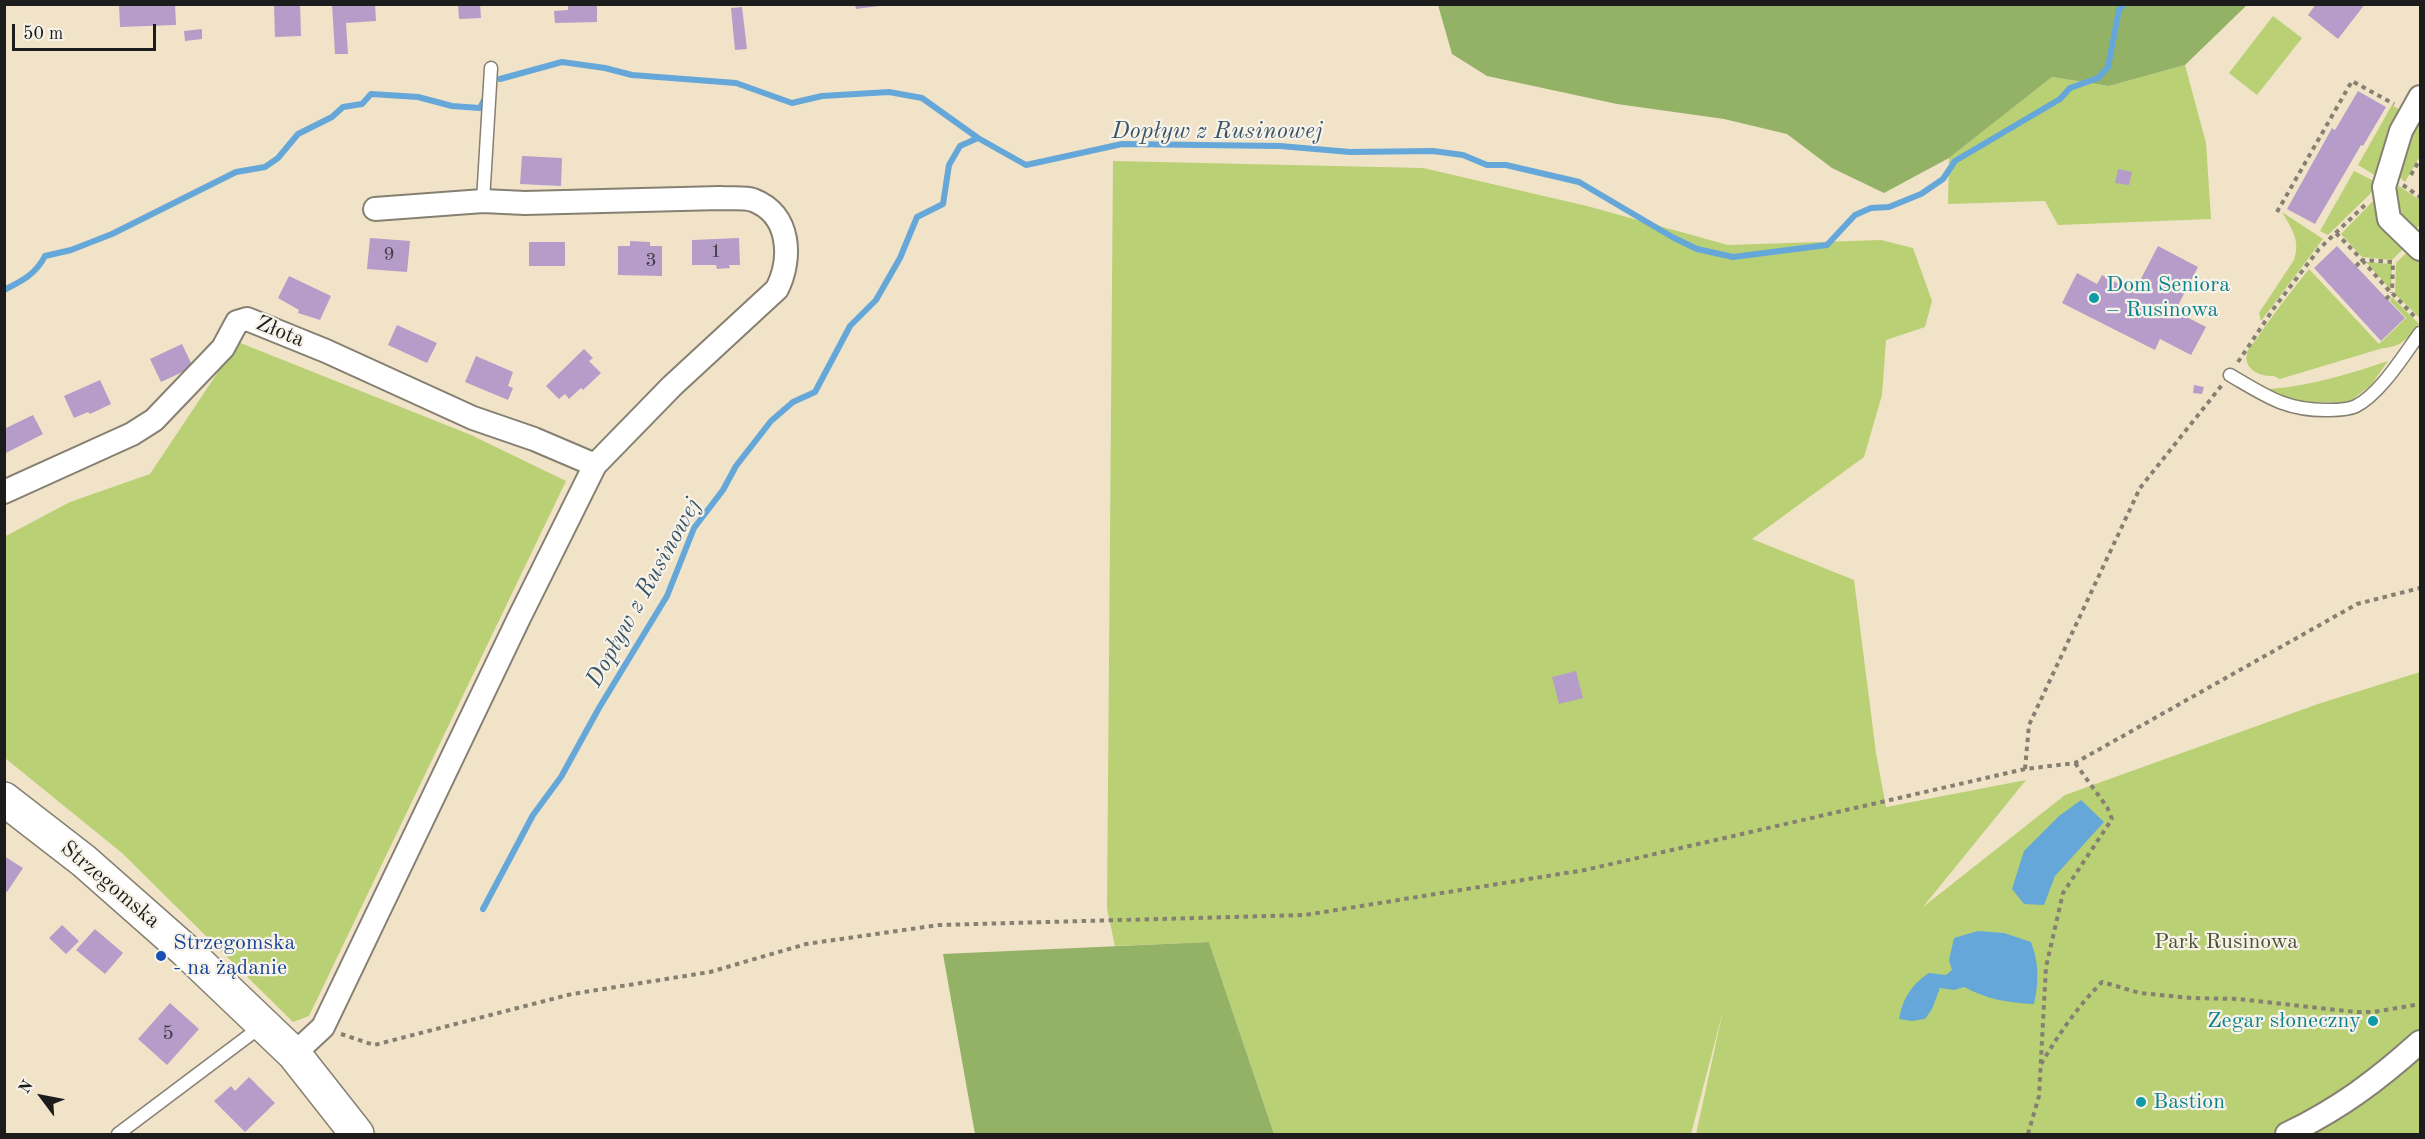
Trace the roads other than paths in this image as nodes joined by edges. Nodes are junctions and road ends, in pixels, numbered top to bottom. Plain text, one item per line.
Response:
1 (491, 68) dead end
2 (2411, 103) edge
3 (483, 201) junction
4 (375, 209) dead end
5 (2421, 249) edge
6 (2421, 333) edge
7 (2230, 375) road end
8 (595, 465) junction
9 (4, 492) edge
10 (4, 799) edge
11 (264, 1025) junction
12 (2421, 1042) edge
13 (294, 1054) junction
14 (118, 1134) edge
15 (357, 1134) edge
16 (2288, 1134) edge

1 - 3 lane
2 - 5 street
3 - 4 street
3 - 8 street
6 - 7 lane
8 - 9 street, Złota
8 - 13 street
10 - 11 main road, Strzegomska
11 - 13 main road, Strzegomska
11 - 14 lane
12 - 16 street
13 - 15 main road, Strzegomska

